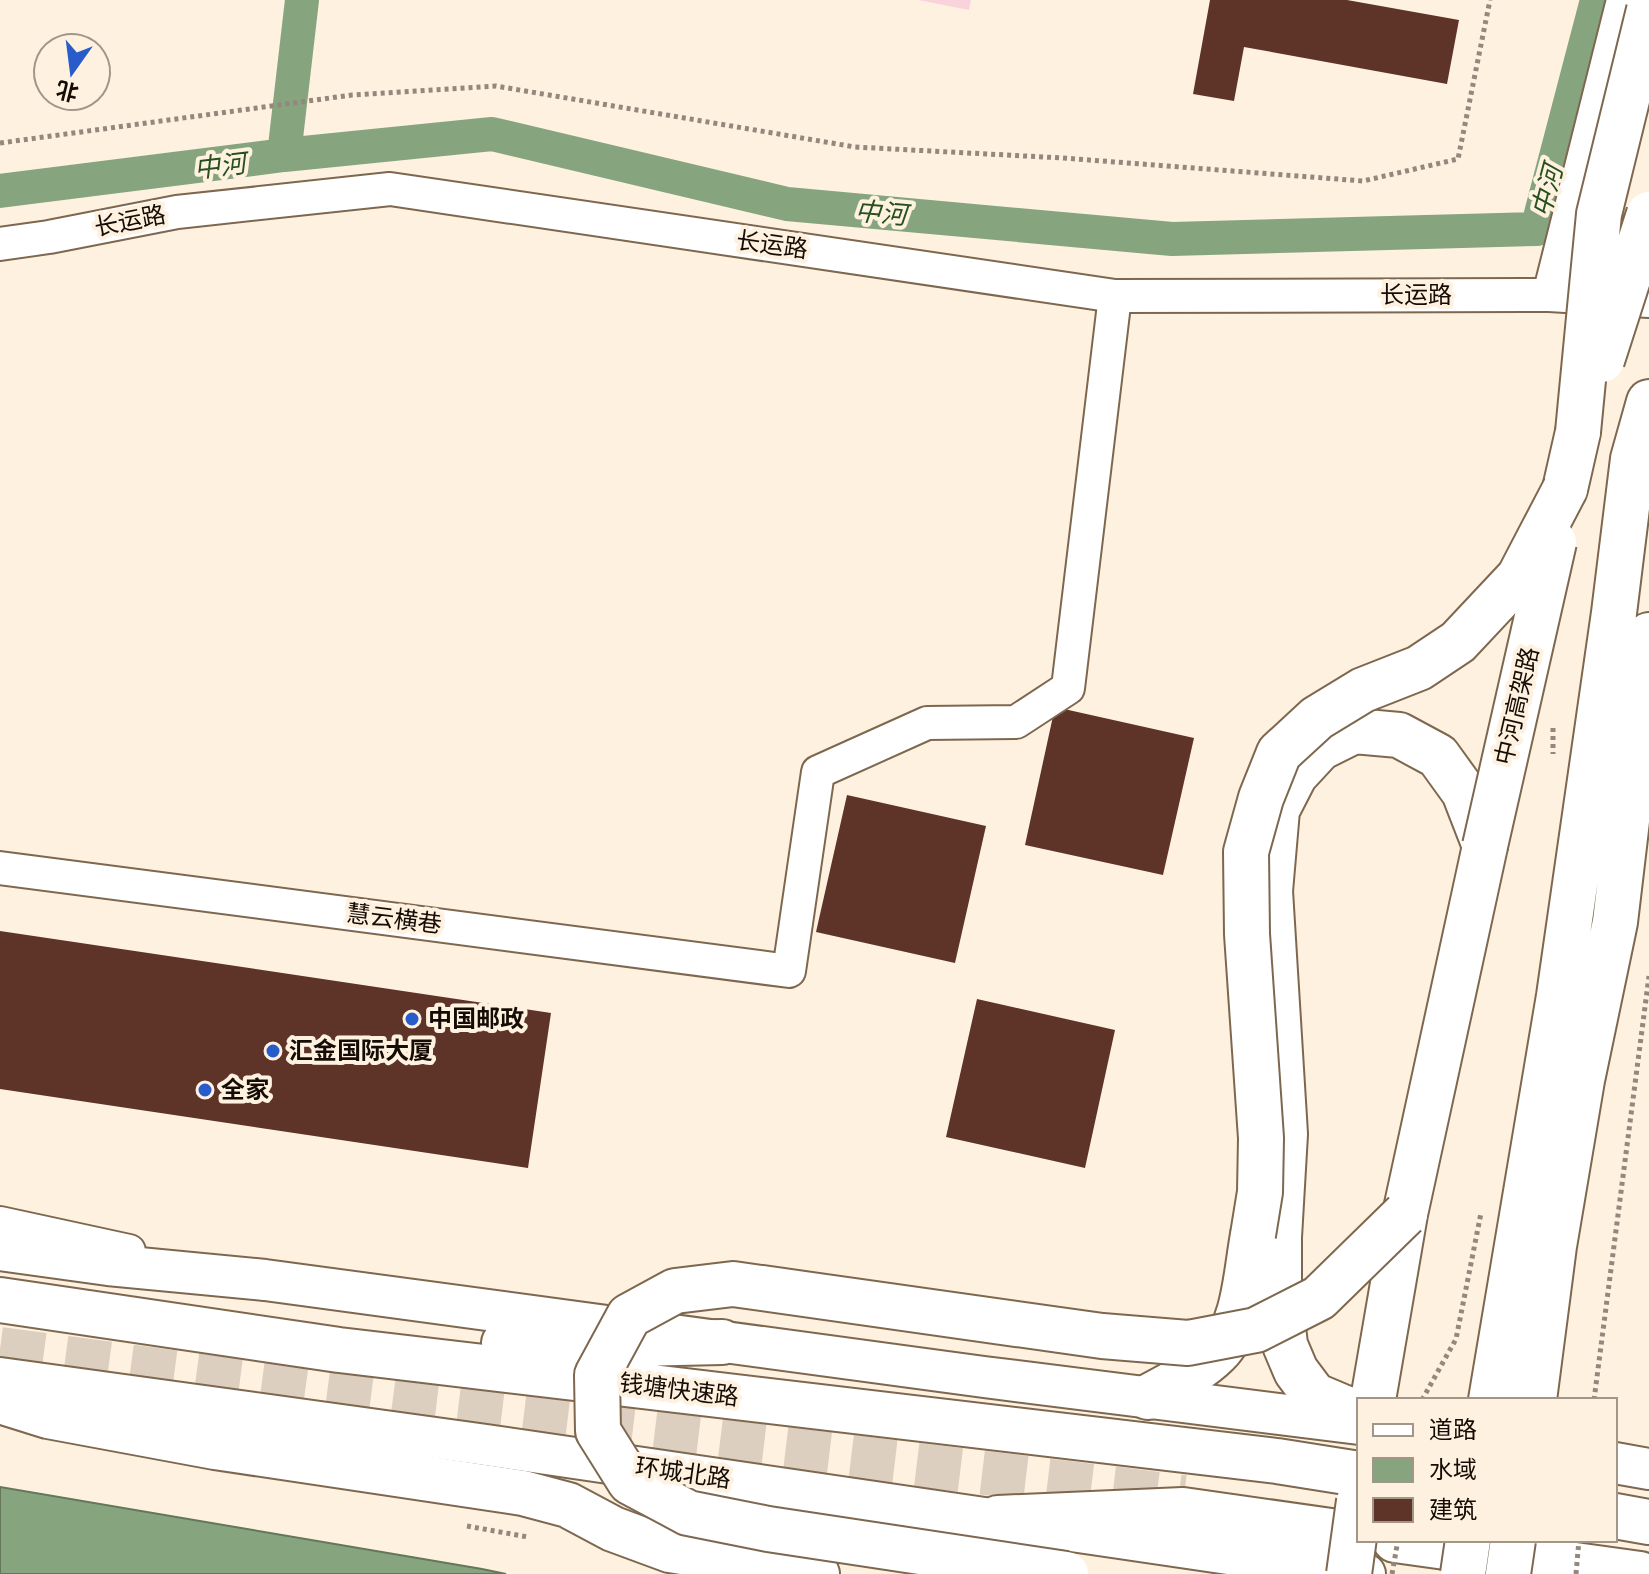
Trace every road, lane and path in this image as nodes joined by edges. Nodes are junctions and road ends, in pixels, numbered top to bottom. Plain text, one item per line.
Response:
1 (1490, 0) edge
2 (1623, 0) edge
3 (1649, 10) edge
4 (0, 143) edge
5 (1649, 214) edge
6 (0, 244) edge
7 (1549, 295) junction
8 (1115, 296) junction
9 (1649, 301) edge
10 (1649, 366) edge
11 (1649, 402) edge
12 (1578, 432) junction
13 (1633, 459) junction
14 (1565, 489) junction
15 (1649, 635) edge
16 (1485, 846) junction
17 (0, 868) edge
18 (1649, 868) edge
19 (1615, 922) junction
20 (1649, 976) edge
21 (1405, 1214) junction
22 (0, 1223) edge
23 (1266, 1236) junction
24 (0, 1250) edge
25 (265, 1280) junction
26 (0, 1300) edge
27 (95, 1315) junction
28 (722, 1342) junction
29 (0, 1378) edge
30 (1148, 1397) junction
31 (1373, 1398) edge
32 (1491, 1398) edge
33 (1534, 1398) edge
34 (1594, 1398) edge
35 (0, 1401) edge
36 (0, 1409) edge
37 (1357, 1413) edge
38 (48, 1416) junction
39 (1357, 1424) edge
40 (1617, 1463) edge
41 (1649, 1469) edge
42 (1357, 1474) edge
43 (1357, 1516) edge
44 (1617, 1516) edge
45 (998, 1518) junction
46 (1649, 1522) edge
47 (1357, 1535) edge
48 (1396, 1542) edge
49 (1413, 1542) edge
50 (1468, 1542) edge
51 (1599, 1564) edge
52 (817, 1574) edge
53 (1066, 1574) edge
54 (1349, 1574) edge
55 (1365, 1574) edge
56 (1392, 1574) edge
57 (1463, 1574) edge

1 - 4 path
2 - 7 street
3 - 12 highway, 中河高架路, bridge
5 - 12 highway, bridge
6 - 8 street, 长运路
7 - 8 street, 长运路
7 - 9 street, 长运路
8 - 17 street, 慧云横巷
10 - 13 highway
11 - 13 highway
12 - 14 highway, 中河高架路
13 - 32 highway
14 - 16 highway, 中河高架路, bridge
14 - 23 highway, bridge
15 - 19 highway
16 - 21 highway, 中河高架路
16 - 23 highway
18 - 19 highway
19 - 33 highway
20 - 34 path
21 - 31 highway, 中河高架路
21 - 53 highway, bridge
22 - 25 street
23 - 30 highway
23 - 37 highway
24 - 25 main road
25 - 28 main road
26 - 27 highway, 钱塘快速路
27 - 28 highway
27 - 42 highway, 钱塘快速路
28 - 30 main road
29 - 45 main road, 环城北路
30 - 39 main road
35 - 38 highway
36 - 38 street
38 - 52 highway
40 - 41 main road
43 - 54 highway, bridge
44 - 46 highway
45 - 47 highway
45 - 55 main road, 环城北路
48 - 56 path, bridge
49 - 51 highway
50 - 57 highway, bridge

